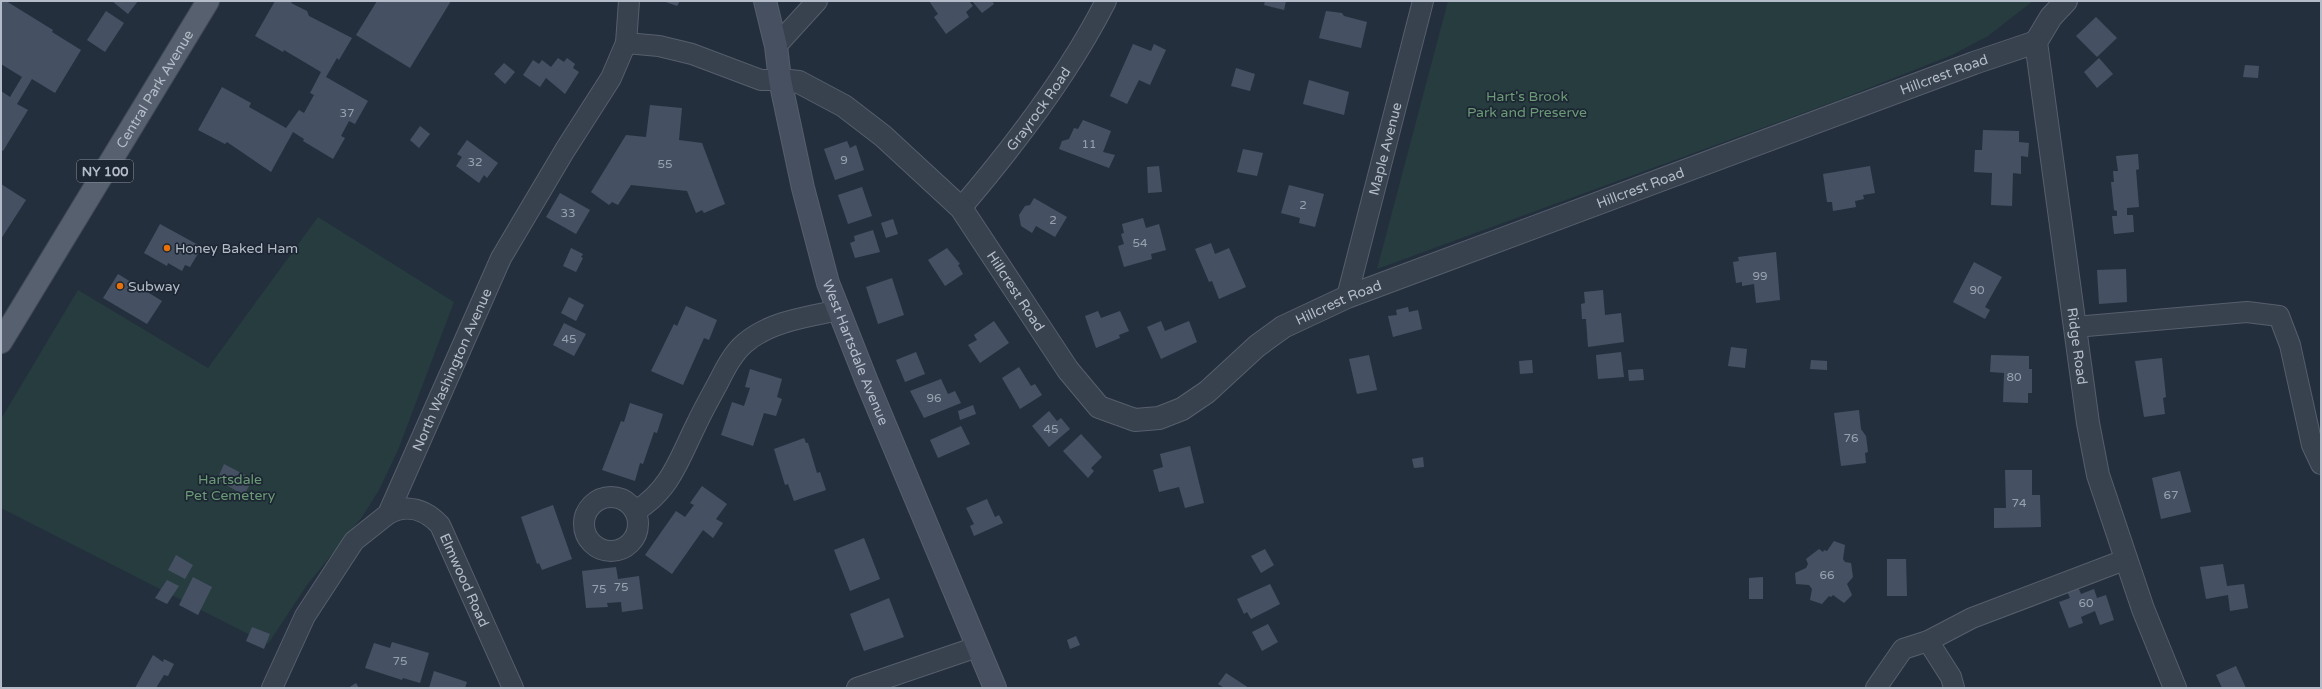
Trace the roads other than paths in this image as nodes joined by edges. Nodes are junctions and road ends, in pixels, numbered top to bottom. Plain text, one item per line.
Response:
1 (208, 1) edge
2 (629, 1) edge
3 (765, 1) edge
4 (817, 1) edge
5 (1106, 1) edge
6 (1422, 1) edge
7 (2066, 1) edge
8 (2036, 42) junction
9 (626, 43) junction
10 (776, 46) junction
11 (780, 80) junction
12 (961, 208) junction
13 (1347, 297) junction
14 (839, 310) junction
15 (2074, 327) junction
16 (1, 342) edge
17 (2321, 464) edge
18 (636, 511) dead end
19 (388, 514) junction
20 (2127, 559) junction
21 (1928, 641) junction
22 (977, 647) junction
23 (272, 688) edge
24 (513, 688) edge
25 (857, 688) edge
26 (995, 688) edge
27 (1876, 688) edge
28 (1954, 688) edge
29 (2175, 688) edge

1 - 16 main road, Central Park Avenue / NY 100
2 - 9 street, North Washington Avenue
3 - 10 main road, West Hartsdale Avenue
4 - 10 street
5 - 12 street, Grayrock Road
6 - 13 street, Maple Avenue
7 - 8 street
8 - 13 street, Hillcrest Road
8 - 15 street, Ridge Road
9 - 11 street
9 - 19 street, North Washington Avenue
10 - 11 main road, West Hartsdale Avenue
11 - 12 street, Hillcrest Road
11 - 14 main road, West Hartsdale Avenue
12 - 13 street, Hillcrest Road
14 - 18 street
14 - 22 main road, West Hartsdale Avenue
15 - 17 street
15 - 20 street, Ridge Road
19 - 23 street, North Washington Avenue
19 - 24 street, Elmwood Road
20 - 21 street
20 - 29 street, Ridge Road
21 - 27 street
21 - 28 street
22 - 25 street
22 - 26 main road, West Hartsdale Avenue

